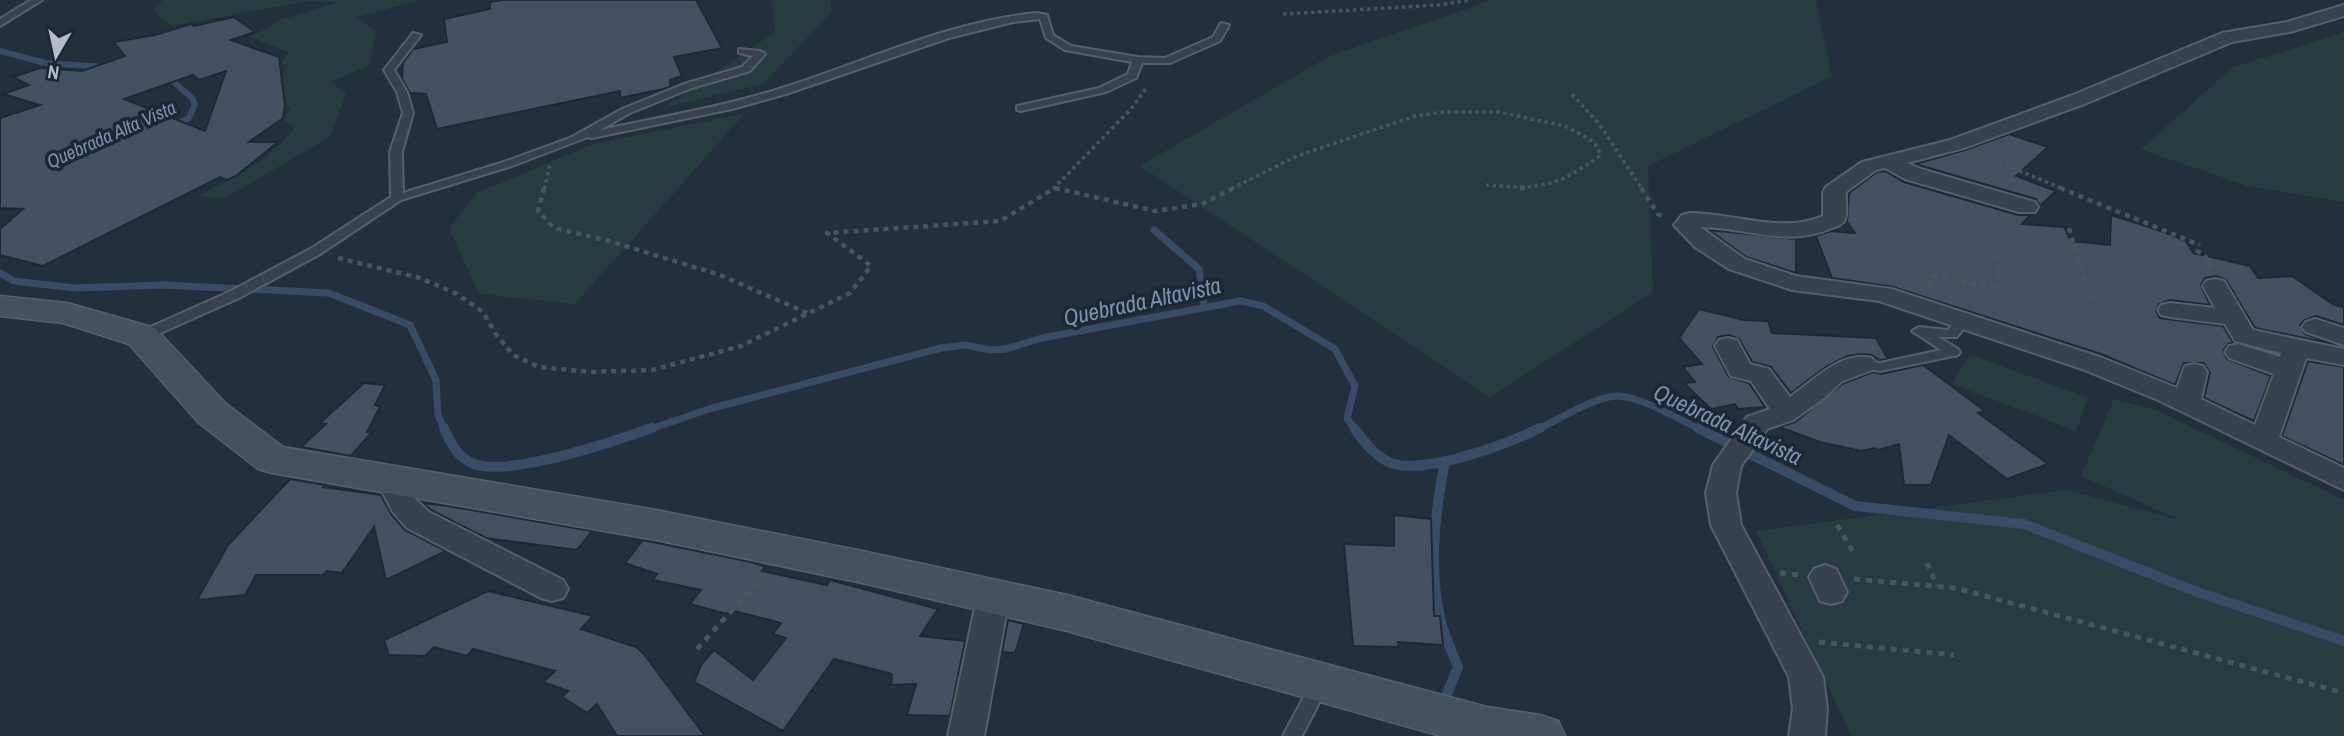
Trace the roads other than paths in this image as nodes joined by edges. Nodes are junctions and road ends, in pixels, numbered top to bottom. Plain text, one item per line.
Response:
1 (37, 0) edge
2 (2344, 10) edge
3 (0, 23) edge
4 (1224, 25) dead end
5 (415, 36) dead end
6 (742, 51) dead end
7 (1138, 60) junction
8 (1021, 108) dead end
9 (574, 140) junction
10 (1886, 161) junction
11 (397, 198) junction
12 (2027, 207) dead end
13 (2215, 286) dead end
14 (0, 306) edge
15 (2170, 310) dead end
16 (2235, 318) junction
17 (1963, 320) junction
18 (2315, 327) dead end
19 (142, 336) junction
20 (2344, 337) edge
21 (1728, 346) dead end
22 (2238, 352) dead end
23 (2344, 357) edge
24 (2291, 359) junction
25 (1863, 364) joint
26 (2194, 372) dead end
27 (2186, 402) junction
28 (1788, 409) junction
29 (2264, 440) junction
30 (391, 480) junction
31 (2344, 480) edge
32 (552, 589) dead end
33 (993, 597) junction
34 (1320, 683) junction
35 (966, 736) edge
36 (1292, 736) edge
37 (1540, 736) edge
38 (1807, 736) edge

1 - 3 lane
2 - 10 street
4 - 7 lane
5 - 11 lane
6 - 9 lane
7 - 8 lane
7 - 9 lane
9 - 11 lane
10 - 12 street
10 - 17 street
11 - 19 lane
13 - 16 street
14 - 19 street
15 - 16 street
16 - 24 street
17 - 25 lane
17 - 27 street
18 - 20 street
19 - 30 street
21 - 28 street
22 - 24 street
23 - 24 street
24 - 29 street
25 - 28 street
26 - 27 street
27 - 29 street
28 - 38 street
29 - 31 street
30 - 32 street
30 - 33 street
33 - 34 street
33 - 35 street
34 - 36 lane
34 - 37 street

